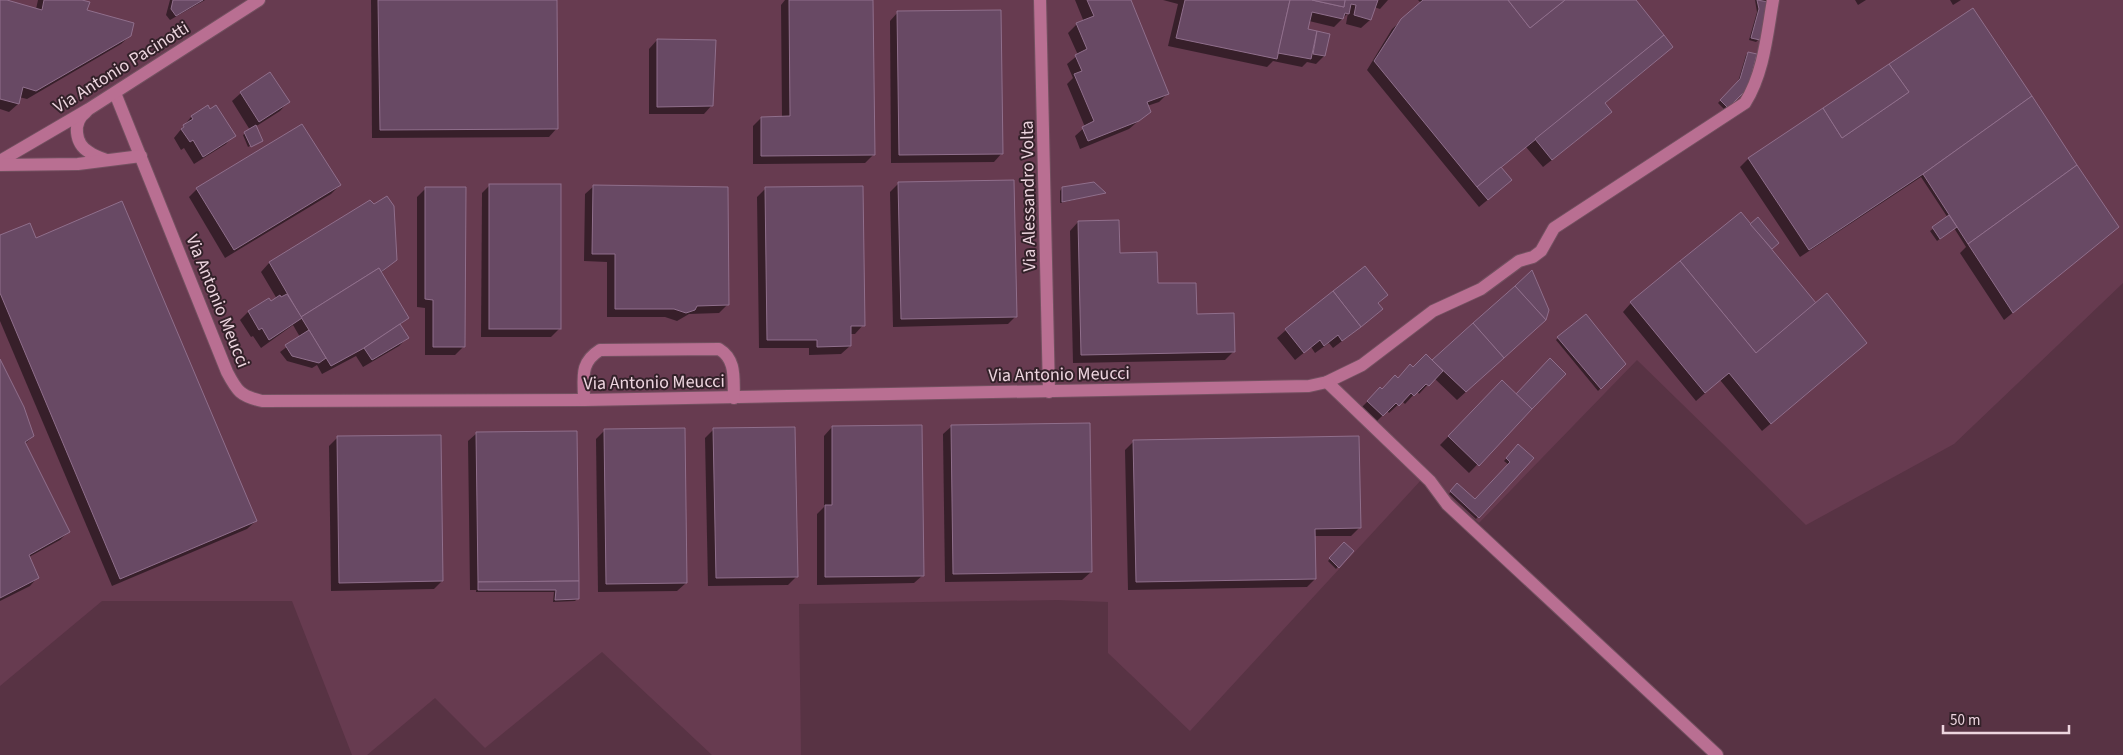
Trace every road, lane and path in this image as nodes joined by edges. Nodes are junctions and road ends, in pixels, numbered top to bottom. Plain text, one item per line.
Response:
1 (259, 0) edge
2 (1040, 0) edge
3 (1773, 0) edge
4 (115, 92) junction
5 (90, 109) junction
6 (141, 156) junction
7 (0, 161) edge
8 (108, 161) junction
9 (0, 165) edge
10 (1327, 382) junction
11 (1050, 392) junction
12 (734, 398) junction
13 (584, 400) junction
14 (1717, 755) edge

1 - 4 street, Via Antonio Pacinotti
2 - 11 street, Via Alessandro Volta
3 - 10 street, Via Antonio Meucci
4 - 5 street, Via Antonio Pacinotti
4 - 6 street, Via Antonio Meucci
5 - 7 street, Via Antonio Pacinotti
5 - 8 street
6 - 8 street
6 - 13 street, Via Antonio Meucci
8 - 9 street
10 - 11 street, Via Antonio Meucci
10 - 14 street
11 - 12 street, Via Antonio Meucci
12 - 13 street, Via Antonio Meucci
12 - 13 street

